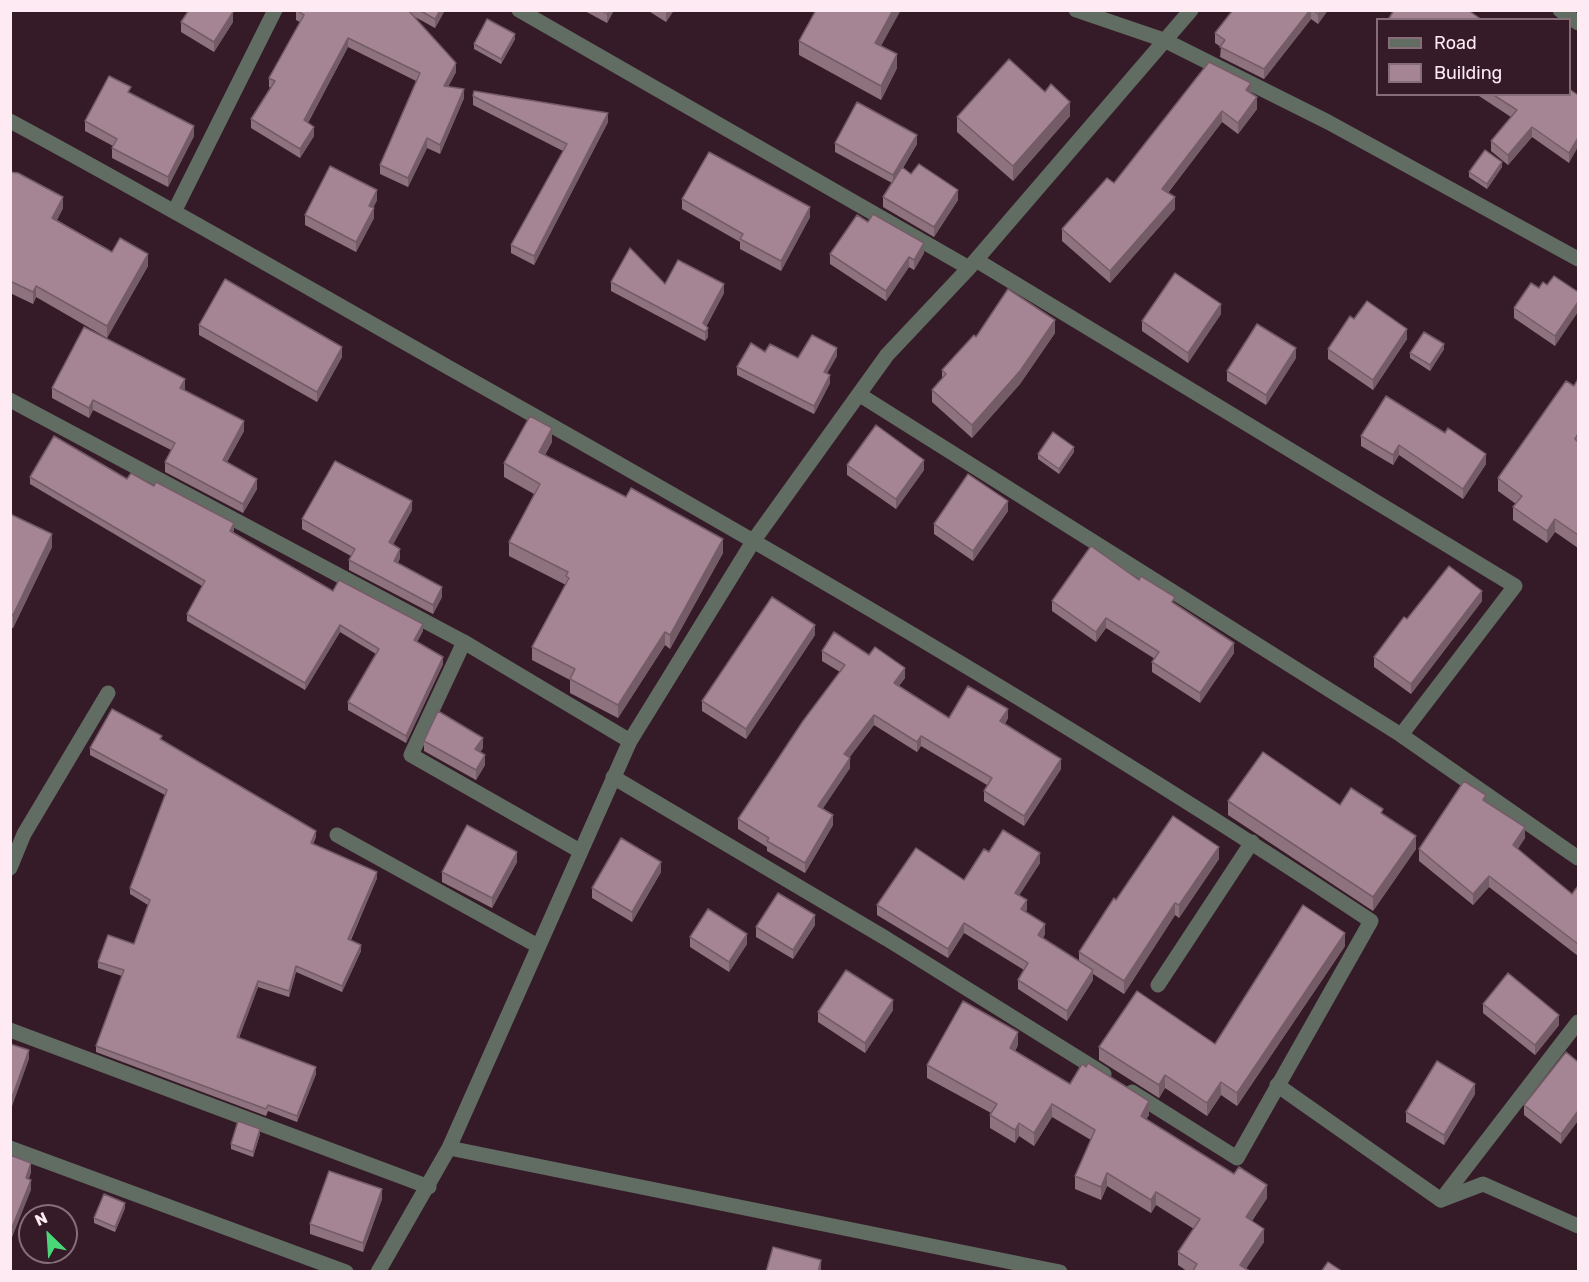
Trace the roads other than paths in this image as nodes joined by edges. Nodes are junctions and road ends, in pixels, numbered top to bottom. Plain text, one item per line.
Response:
1 (275, 10) edge
2 (519, 10) edge
3 (1076, 10) edge
4 (1191, 10) edge
5 (1560, 10) edge
6 (1578, 23) edge
7 (1164, 40) junction
8 (10, 121) edge
9 (175, 210) junction
10 (1578, 259) edge
11 (973, 264) junction
12 (860, 395) junction
13 (10, 400) edge
14 (754, 540) junction
15 (464, 642) junction
16 (108, 693) dead end
17 (1401, 735) junction
18 (630, 741) junction
19 (613, 777) junction
20 (337, 835) dead end
21 (1252, 842) junction
22 (580, 850) junction
23 (1578, 858) edge
24 (10, 868) edge
25 (538, 946) junction
26 (1158, 985) dead end
27 (1578, 1022) edge
28 (10, 1030) edge
29 (1277, 1085) junction
30 (10, 1148) edge
31 (449, 1148) junction
32 (429, 1187) junction
33 (1441, 1200) junction
34 (1578, 1226) edge
35 (346, 1272) edge
36 (378, 1272) edge
37 (1060, 1272) edge

1 - 9 street
2 - 11 street
3 - 7 street
4 - 7 street
5 - 6 street
7 - 10 street
7 - 11 street
8 - 9 street
9 - 14 street
11 - 12 street
11 - 17 street
12 - 14 street
12 - 17 street
13 - 15 street
14 - 18 street
14 - 21 street
15 - 18 street
15 - 22 street
16 - 24 street
17 - 23 street
18 - 19 street
19 - 22 street
19 - 29 street
20 - 25 street
21 - 26 street
21 - 29 street
22 - 25 street
25 - 31 street
27 - 33 street
28 - 32 street
29 - 33 street
30 - 35 street
31 - 32 street
31 - 37 street
32 - 36 street
33 - 34 street

